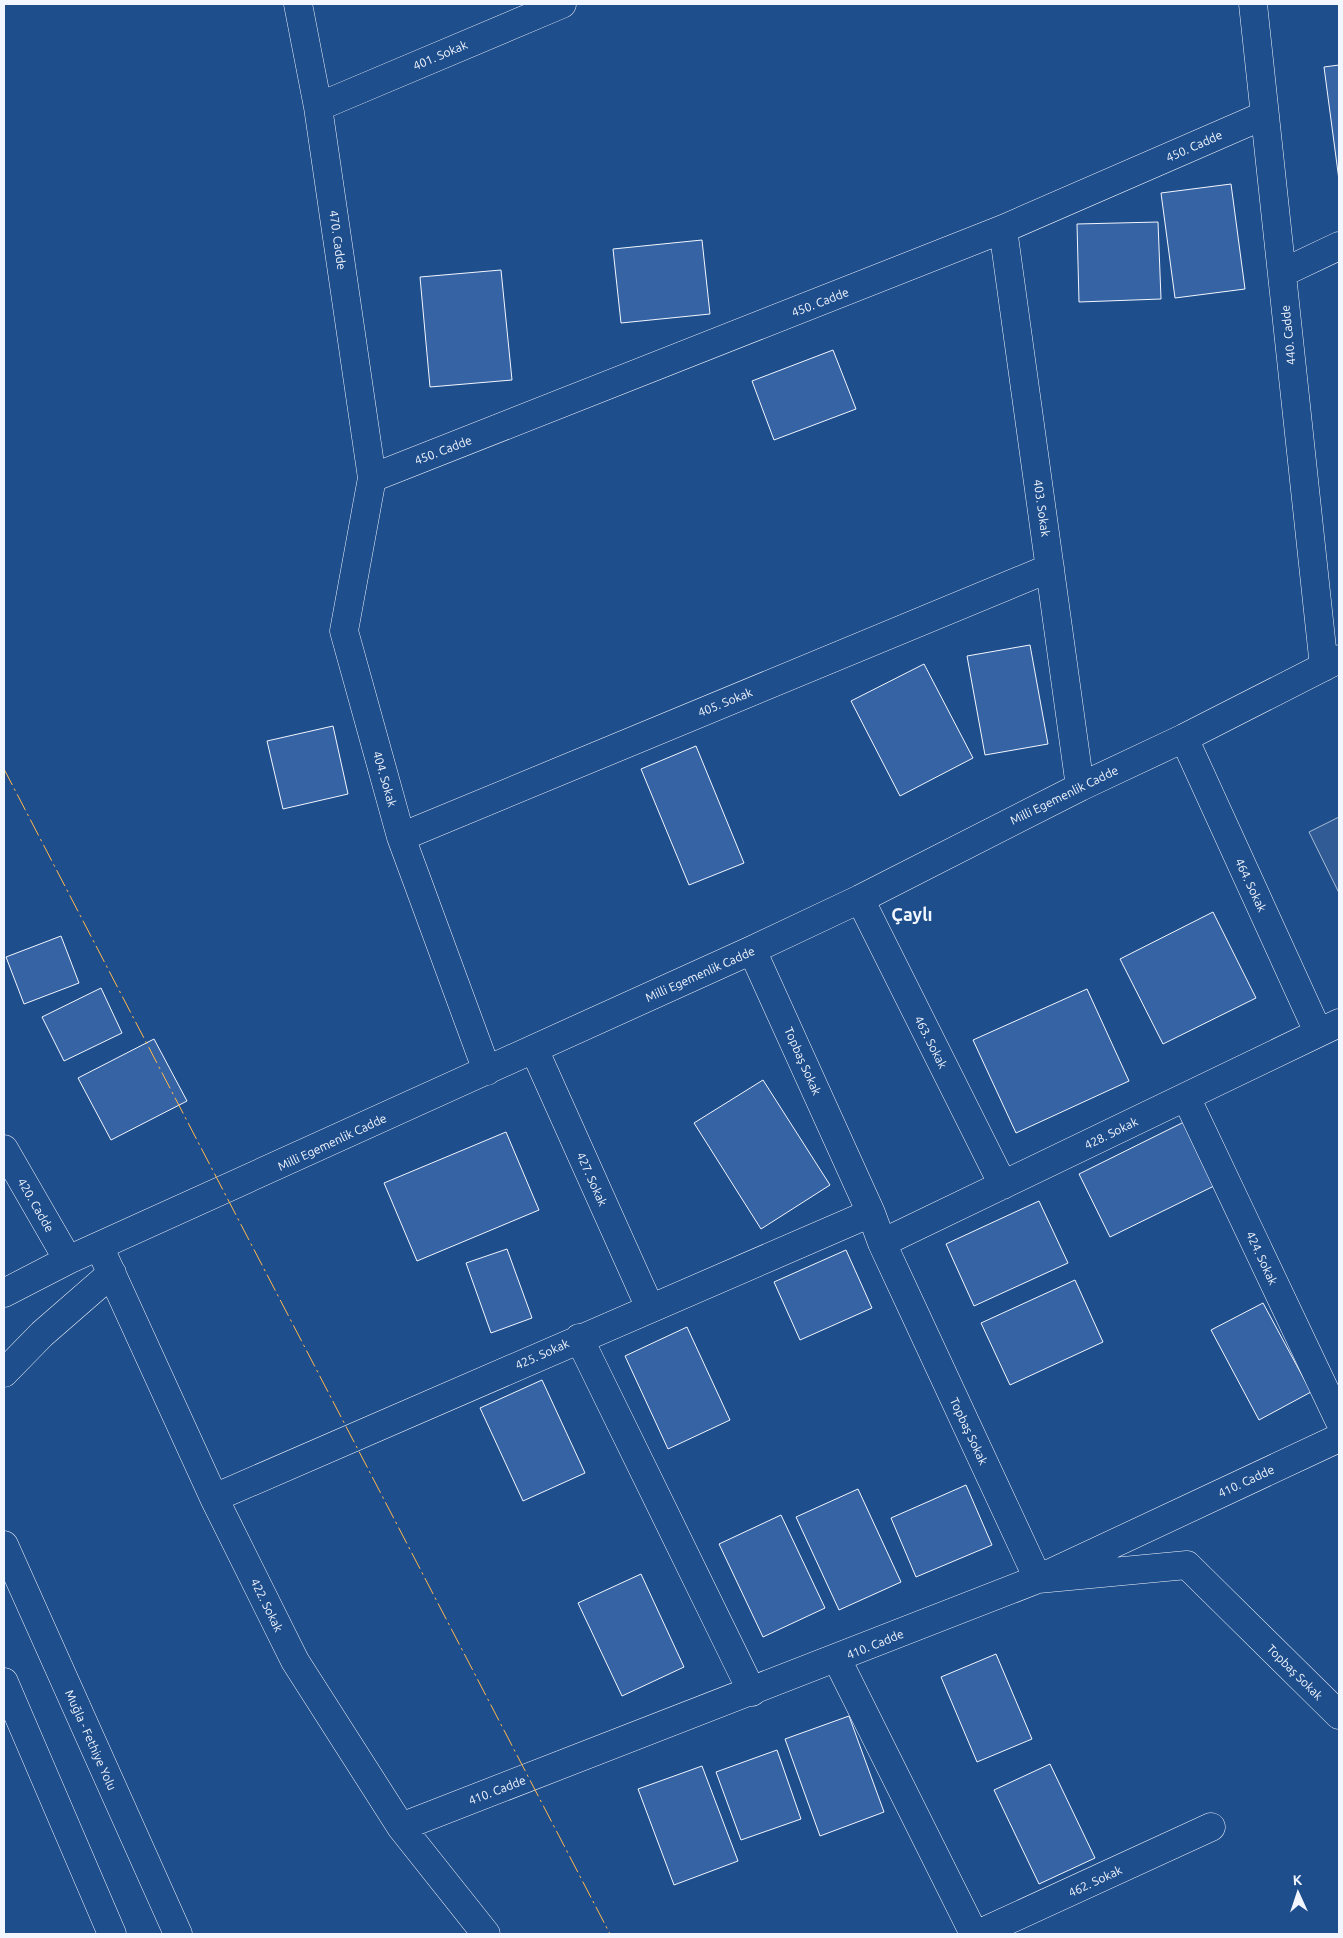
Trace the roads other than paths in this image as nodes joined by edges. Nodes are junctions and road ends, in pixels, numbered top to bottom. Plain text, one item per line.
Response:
1 (298, 4) edge
2 (562, 4) edge
3 (1253, 4) edge
4 (318, 107) junction
5 (1265, 115) junction
6 (1004, 230) junction
7 (1339, 246) edge
8 (1282, 273) junction
9 (372, 478) junction
10 (1050, 568) junction
11 (1332, 663) edge
12 (1184, 738) junction
13 (1080, 787) junction
14 (401, 836) junction
15 (860, 899) junction
16 (752, 950) junction
17 (1329, 1028) edge
18 (534, 1049) junction
19 (488, 1071) junction
20 (1186, 1096) junction
21 (4, 1149) edge
22 (1003, 1185) junction
23 (871, 1213) junction
24 (882, 1243) junction
25 (99, 1246) junction
26 (60, 1264) junction
27 (112, 1273) junction
28 (4, 1293) edge
29 (650, 1308) junction
30 (580, 1338) junction
31 (4, 1373) edge
32 (1339, 1420) edge
33 (1339, 1438) edge
34 (214, 1498) junction
35 (4, 1545) edge
36 (1038, 1579) junction
37 (837, 1659) junction
38 (4, 1682) edge
39 (752, 1692) junction
40 (1339, 1715) edge
41 (401, 1827) junction
42 (1211, 1827) dead end
43 (112, 1934) edge
44 (178, 1934) edge
45 (486, 1934) edge
46 (974, 1934) edge
47 (978, 1934) edge

1 - 4 main road, 470. Cadde
2 - 4 main road, 401. Sokak
3 - 5 main road, 440. Cadde
4 - 9 main road, 470. Cadde
5 - 6 main road, 450. Cadde
5 - 8 main road, 440. Cadde
6 - 9 main road, 450. Cadde
6 - 10 main road, 403. Sokak
7 - 8 main road
8 - 11 main road, 440. Cadde
9 - 14 main road, 404. Sokak
10 - 13 main road, 403. Sokak
10 - 14 main road, 405. Sokak
11 - 12 main road, Milli Egemenlik Cadde
12 - 13 main road, Milli Egemenlik Cadde
12 - 17 main road, 464. Sokak
13 - 15 main road, Milli Egemenlik Cadde
14 - 19 main road, 404. Sokak
15 - 16 main road, Milli Egemenlik Cadde
15 - 22 main road, 463. Sokak
16 - 18 main road, Milli Egemenlik Cadde
16 - 23 main road, Topbaş Sokak
17 - 20 main road, 428. Sokak
18 - 19 main road, Milli Egemenlik Cadde
18 - 29 main road, 427. Sokak
19 - 25 main road, Milli Egemenlik Cadde
20 - 22 main road, 428. Sokak
20 - 32 main road, 424. Sokak
21 - 26 main road, 420. Cadde
22 - 24 main road, 428. Sokak
23 - 24 main road, Topbaş Sokak
23 - 29 main road, 425. Sokak
24 - 36 main road, Topbaş Sokak
25 - 26 main road, Milli Egemenlik Cadde
25 - 27 main road, 422. Sokak
26 - 28 main road, Milli Egemenlik Cadde
27 - 31 main road
27 - 34 main road, 422. Sokak
29 - 30 main road, 425. Sokak
30 - 34 main road, 425. Sokak
30 - 39 main road
33 - 36 main road, 410. Cadde
34 - 41 main road, 422. Sokak
35 - 44 main road, Muğla - Fethiye Yolu
36 - 37 main road, 410. Cadde
36 - 40 main road, Topbaş Sokak
37 - 39 main road, 410. Cadde
37 - 46 main road
38 - 43 main road
39 - 41 main road, 410. Cadde
41 - 45 main road, 422. Sokak
42 - 47 main road, 462. Sokak

